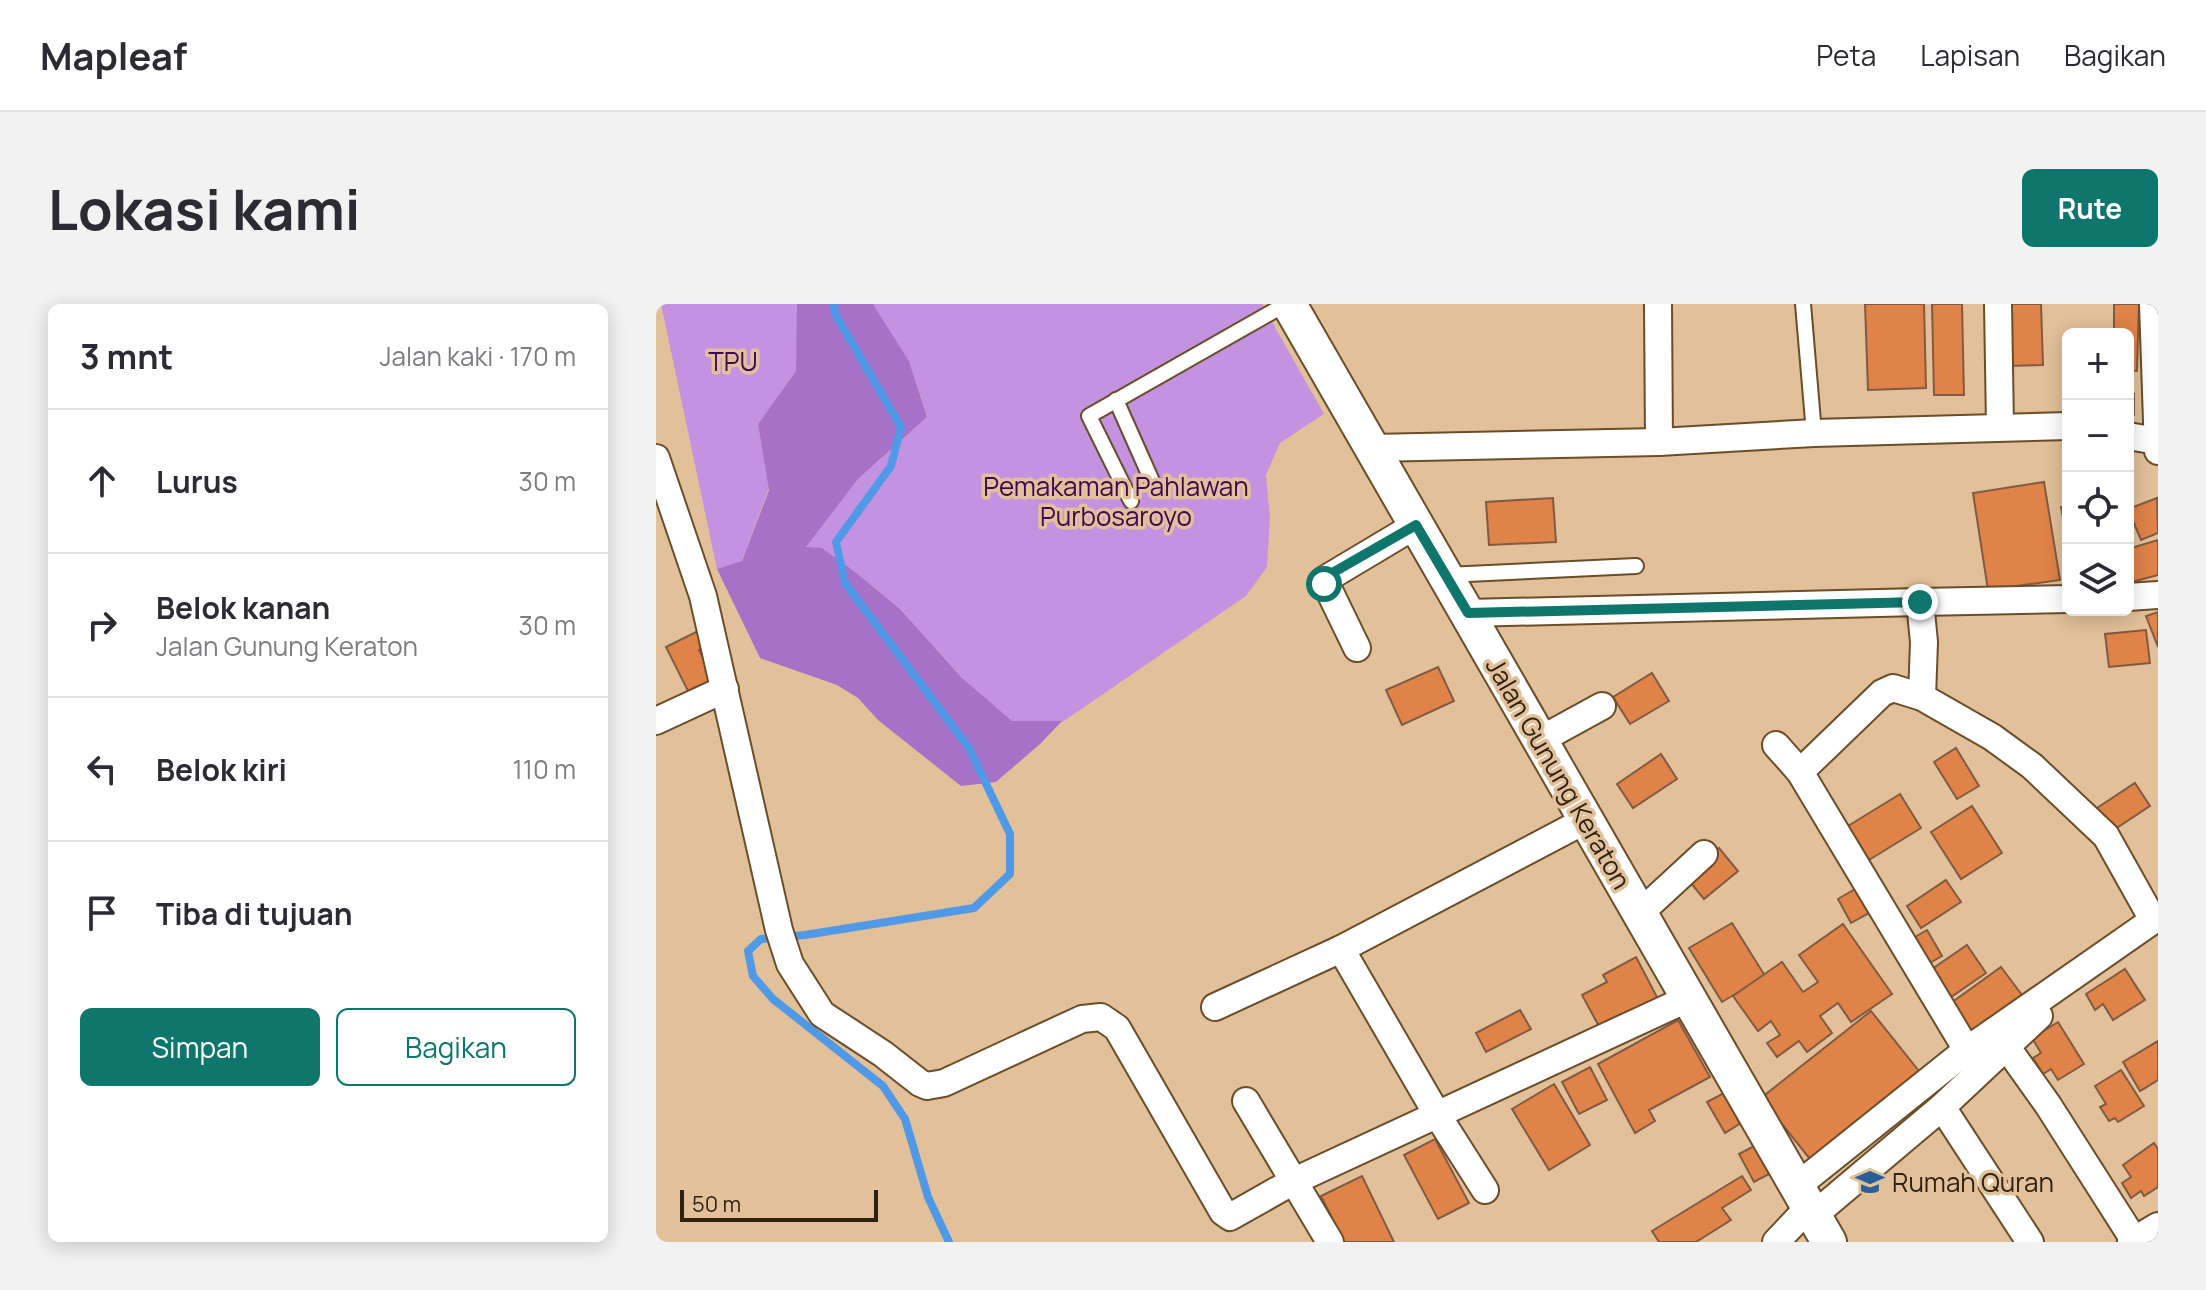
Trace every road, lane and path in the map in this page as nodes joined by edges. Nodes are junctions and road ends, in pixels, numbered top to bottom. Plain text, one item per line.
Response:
1 (1288, 304) edge
2 (1658, 304) edge
3 (1803, 304) edge
4 (1998, 304) edge
5 (2153, 304) edge
6 (2156, 368) edge
7 (1116, 400) junction
8 (2062, 426) edge
9 (2000, 427) junction
10 (1814, 433) junction
11 (2134, 437) edge
12 (2157, 441) edge
13 (1659, 442) junction
14 (1372, 448) junction
15 (2158, 451) edge
16 (656, 458) edge
17 (1152, 481) dead end
18 (1131, 501) dead end
19 (663, 508) edge
20 (1416, 525) junction
21 (1636, 566) dead end
22 (1446, 575) junction
23 (2158, 595) edge
24 (2134, 597) edge
25 (2062, 599) edge
26 (1920, 602) junction
27 (1468, 613) junction
28 (1357, 648) dead end
29 (725, 689) junction
30 (1922, 697) junction
31 (1602, 706) dead end
32 (656, 721) edge
33 (1540, 740) junction
34 (1776, 745) dead end
35 (1800, 772) junction
36 (1586, 820) junction
37 (1704, 854) dead end
38 (1640, 913) junction
39 (2156, 925) edge
40 (1341, 949) junction
41 (1689, 998) junction
42 (1215, 1007) dead end
43 (2006, 1046) junction
44 (1967, 1050) junction
45 (1246, 1101) dead end
46 (1942, 1107) junction
47 (1438, 1116) junction
48 (1292, 1182) junction
49 (1485, 1190) dead end
50 (1809, 1206) edge
51 (2158, 1226) edge
52 (2132, 1241) edge
53 (1330, 1242) edge
54 (1776, 1242) edge
55 (2030, 1242) edge

1 - 7 lane
1 - 14 street, Jalan Gunung Keraton
2 - 13 street
3 - 10 lane
4 - 9 street
5 - 6 street
6 - 12 street
7 - 17 lane
7 - 18 lane
8 - 9 street
9 - 10 street
10 - 13 street
11 - 12 street
12 - 15 street
13 - 14 street
14 - 20 street, Jalan Gunung Keraton
16 - 19 street
19 - 29 street
20 - 22 street, Jalan Gunung Keraton
20 - 28 street
21 - 22 lane
22 - 27 street, Jalan Gunung Keraton
23 - 24 street
25 - 26 street
26 - 27 street
26 - 30 street
27 - 33 street, Jalan Gunung Keraton
29 - 32 street
29 - 48 street
30 - 35 street
30 - 39 street
31 - 33 street
33 - 36 street, Jalan Gunung Keraton
34 - 35 street
35 - 44 street
36 - 38 street, Jalan Gunung Keraton
36 - 40 street
37 - 38 street
38 - 41 street, Jalan Gunung Keraton
39 - 43 street
39 - 44 street
40 - 42 street
40 - 47 street
41 - 47 street
41 - 50 street, Jalan Gunung Keraton
43 - 46 street
43 - 52 street
44 - 50 street
45 - 48 street
46 - 50 street
46 - 55 street
47 - 48 street
47 - 49 street
48 - 53 street
50 - 54 street
51 - 52 street

